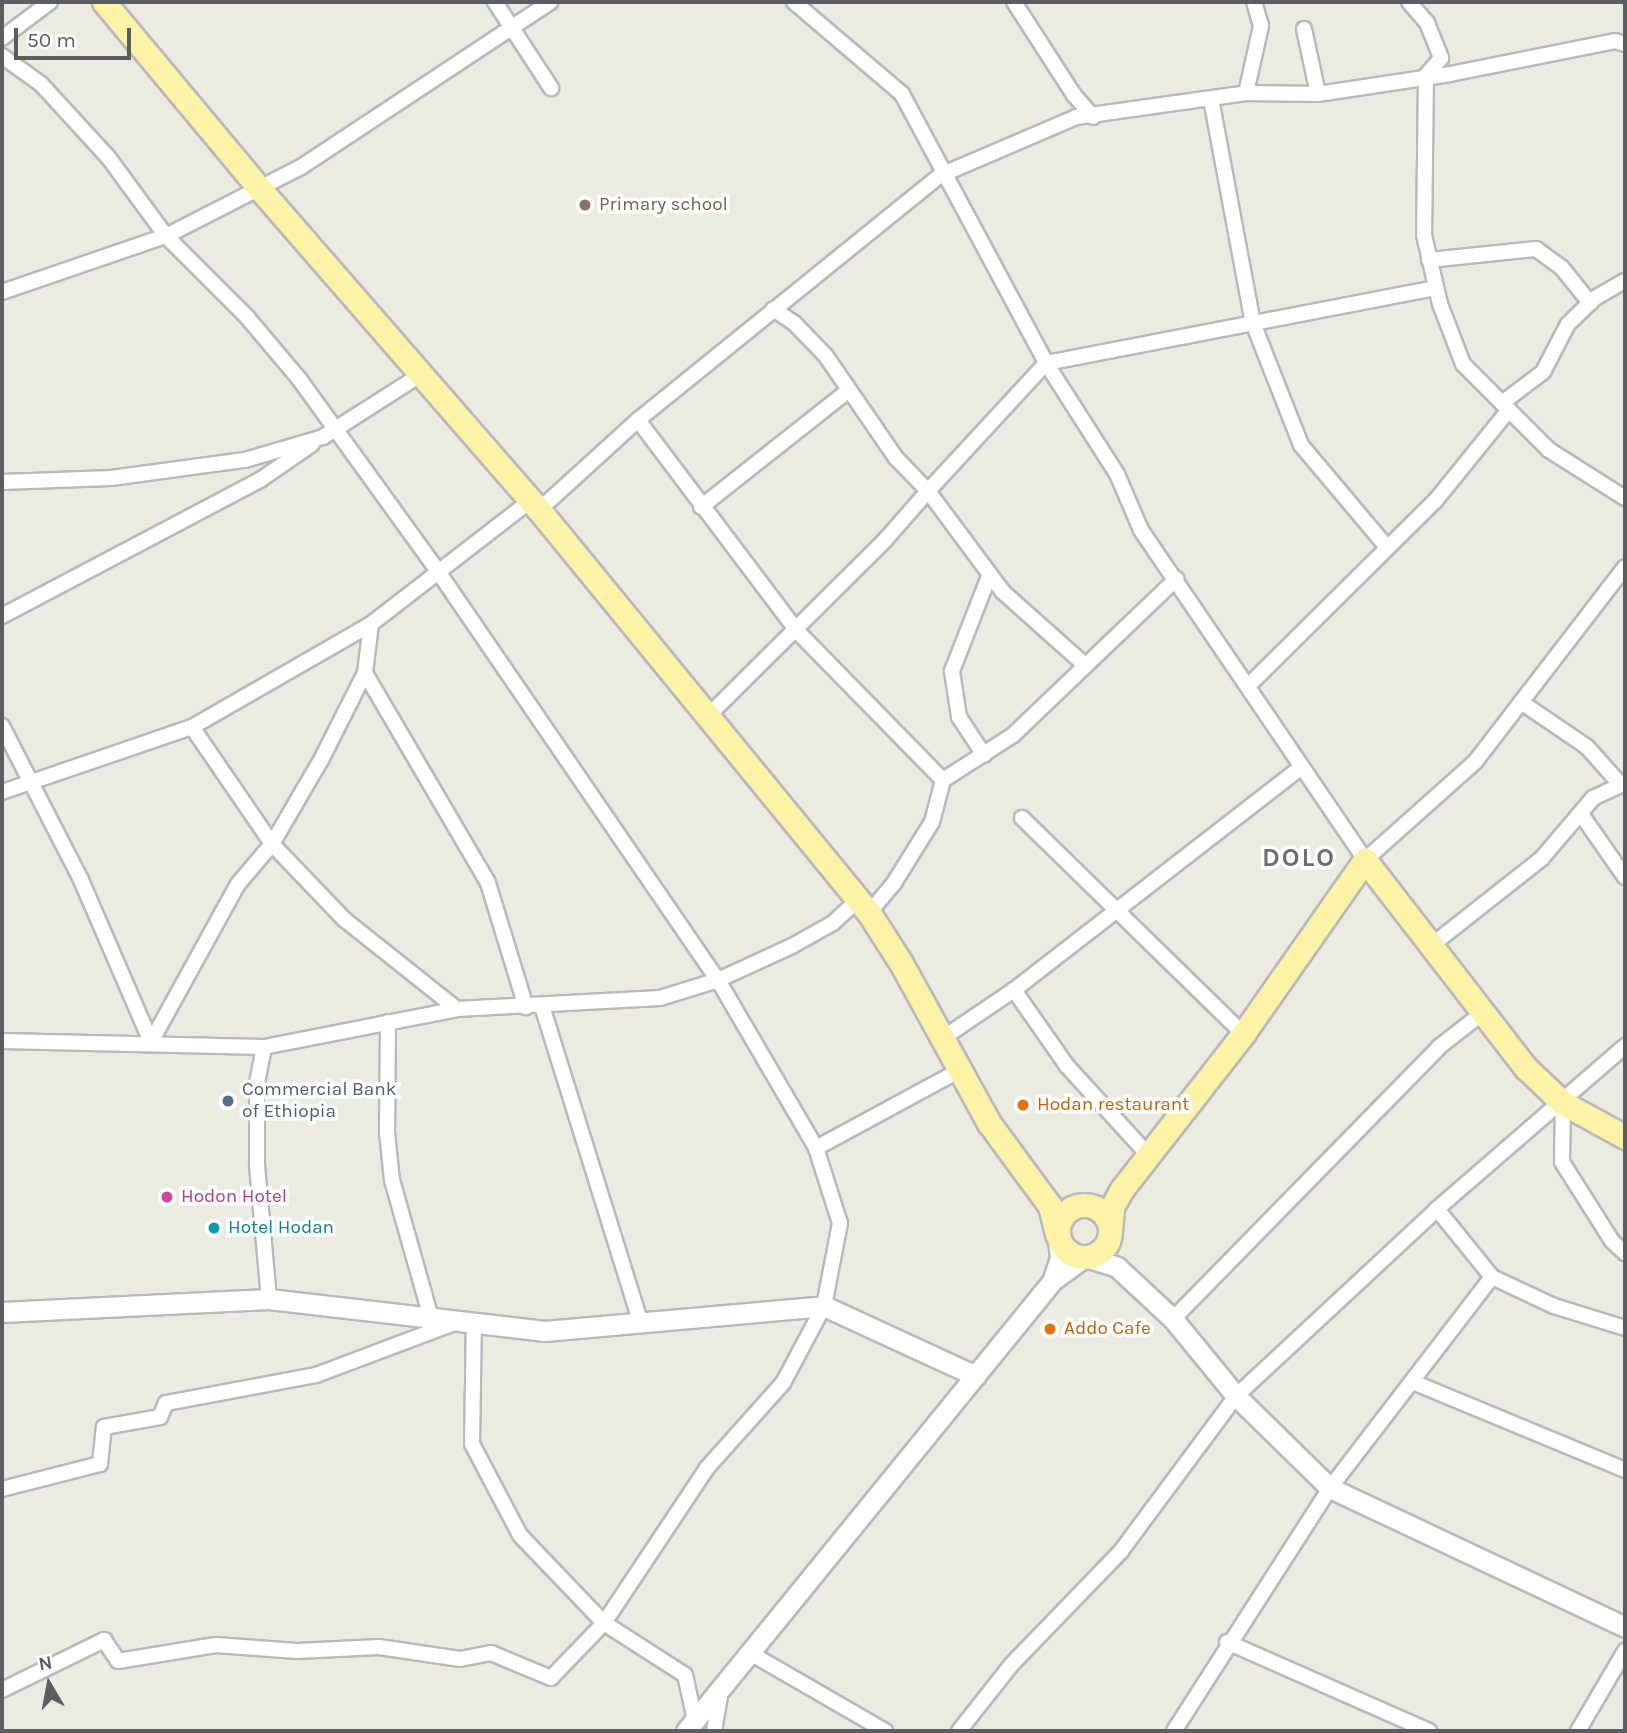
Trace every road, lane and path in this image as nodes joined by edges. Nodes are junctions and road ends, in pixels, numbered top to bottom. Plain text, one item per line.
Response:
1 (50, 2) edge
2 (104, 2) edge
3 (495, 2) edge
4 (550, 2) edge
5 (794, 2) edge
6 (1014, 2) edge
7 (1254, 2) edge
8 (1409, 2) edge
9 (514, 26) junction
10 (1304, 29) dead end
11 (2, 38) edge
12 (1622, 38) edge
13 (2, 56) edge
14 (1426, 76) junction
15 (551, 88) dead end
16 (1246, 93) junction
17 (1318, 94) junction
18 (1211, 99) junction
19 (1093, 117) junction
20 (941, 175) junction
21 (259, 188) junction
22 (166, 236) junction
23 (1429, 260) junction
24 (1625, 281) edge
25 (1436, 288) junction
26 (2, 292) edge
27 (1590, 303) junction
28 (773, 309) junction
29 (1253, 323) junction
30 (1046, 363) junction
31 (419, 375) junction
32 (848, 391) junction
33 (1505, 406) junction
34 (638, 420) junction
35 (329, 433) junction
36 (2, 482) edge
37 (928, 491) junction
38 (1625, 498) edge
39 (535, 505) junction
40 (701, 507) junction
41 (1387, 547) junction
42 (1625, 567) edge
43 (437, 570) junction
44 (989, 576) junction
45 (1176, 579) junction
46 (2, 617) edge
47 (372, 624) junction
48 (796, 630) junction
49 (1085, 665) junction
50 (365, 673) junction
51 (1248, 686) junction
52 (1521, 702) junction
53 (710, 714) junction
54 (2, 726) edge
55 (192, 727) junction
56 (984, 755) junction
57 (1302, 766) junction
58 (943, 780) junction
59 (29, 782) junction
60 (1623, 784) edge
61 (2, 792) edge
62 (1581, 814) junction
63 (1021, 818) dead end
64 (272, 844) junction
65 (1366, 860) junction
66 (1625, 877) edge
67 (863, 906) junction
68 (1119, 910) junction
69 (1432, 945) junction
70 (718, 980) junction
71 (1014, 990) junction
72 (542, 1006) junction
73 (526, 1007) junction
74 (457, 1009) junction
75 (1485, 1011) junction
76 (388, 1022) junction
77 (1243, 1034) junction
78 (943, 1038) junction
79 (2, 1041) edge
80 (152, 1042) junction
81 (1625, 1046) edge
82 (264, 1047) junction
83 (960, 1070) junction
84 (1563, 1103) junction
85 (1625, 1137) edge
86 (816, 1148) junction
87 (1150, 1157) junction
88 (1033, 1177) junction
89 (1122, 1189) junction
90 (1085, 1204) junction
91 (1437, 1209) junction
92 (1110, 1232) junction
93 (1057, 1234) junction
94 (1625, 1253) edge
95 (1085, 1257) junction
96 (1117, 1267) junction
97 (1492, 1277) junction
98 (1053, 1280) junction
99 (269, 1299) junction
100 (824, 1306) junction
101 (2, 1312) edge
102 (431, 1318) junction
103 (1173, 1319) junction
104 (467, 1322) junction
105 (641, 1322) junction
106 (1625, 1328) edge
107 (976, 1376) junction
108 (1415, 1383) junction
109 (1236, 1396) junction
110 (1625, 1470) edge
111 (1329, 1488) junction
112 (2, 1489) edge
113 (604, 1623) junction
114 (1625, 1627) edge
115 (1227, 1642) junction
116 (1625, 1651) edge
117 (750, 1653) junction
118 (721, 1688) junction
119 (2, 1690) edge
120 (691, 1726) edge
121 (875, 1729) edge
122 (714, 1731) edge
123 (959, 1731) edge
124 (1174, 1731) edge
125 (1429, 1731) edge
126 (1578, 1731) edge

1 - 11 street
2 - 21 main road
3 - 9 street
4 - 9 street
5 - 20 street
6 - 19 street
7 - 16 street
8 - 14 street
9 - 15 street
9 - 21 street
10 - 17 street
12 - 14 street
13 - 22 street
14 - 17 street
14 - 23 street
16 - 17 street
16 - 18 street
18 - 19 street
18 - 29 street
19 - 20 street
20 - 28 street
20 - 30 street
21 - 22 street
21 - 31 main road
22 - 26 street
22 - 35 street
23 - 25 street
23 - 27 street
24 - 27 street
25 - 29 street
25 - 33 street
27 - 33 street
28 - 32 street
28 - 34 street
29 - 30 street
29 - 41 street
30 - 37 street
30 - 45 street
31 - 35 street
31 - 39 main road
32 - 37 street
32 - 40 street
33 - 38 street
33 - 41 street
34 - 39 street
34 - 40 street
35 - 36 street
35 - 43 street
35 - 46 street
37 - 44 street
37 - 48 street
39 - 43 street
39 - 53 main road
40 - 48 street
41 - 51 street
42 - 52 street
43 - 47 street
43 - 70 street
44 - 49 street
44 - 56 street
45 - 49 street
45 - 51 street
47 - 50 street
47 - 55 street
48 - 53 street
48 - 58 street
49 - 56 street
50 - 64 street
50 - 73 street
51 - 57 street
52 - 60 street
52 - 65 street
53 - 67 main road
54 - 59 street
55 - 59 street
55 - 64 street
56 - 58 street
57 - 65 street
57 - 68 street
58 - 67 street
59 - 61 street
59 - 80 street
60 - 62 street
62 - 66 street
62 - 69 street
63 - 68 street
64 - 74 street
64 - 80 street
65 - 69 main road
65 - 77 main road
67 - 70 street
67 - 78 main road
68 - 71 street
68 - 77 street
69 - 75 main road
70 - 72 street
70 - 86 street
71 - 78 street
71 - 87 street
72 - 73 street
72 - 105 street
73 - 74 street
74 - 76 street
75 - 84 main road
75 - 103 street
76 - 82 street
76 - 102 street
77 - 87 main road
78 - 83 main road
79 - 80 street
80 - 82 street
81 - 84 street
82 - 99 street
83 - 86 street
83 - 88 main road
84 - 85 main road
84 - 91 street
84 - 94 street
86 - 100 street
87 - 89 main road
88 - 90 main road
88 - 93 main road
89 - 90 main road
89 - 92 main road
90 - 92 main road
90 - 93 main road
91 - 97 street
91 - 109 street
92 - 95 main road
92 - 96 street
93 - 95 main road
93 - 98 street
95 - 96 street
95 - 98 street
96 - 103 street
97 - 106 street
97 - 108 street
98 - 107 street
99 - 101 street
99 - 102 street
100 - 105 street
100 - 107 street
100 - 113 street
102 - 104 street
103 - 109 street
104 - 105 street
104 - 112 street
104 - 113 street
107 - 117 street
108 - 110 street
108 - 111 street
109 - 111 street
109 - 123 street
111 - 114 street
111 - 115 street
113 - 119 street
113 - 120 street
115 - 124 street
115 - 125 street
116 - 126 street
117 - 118 street
117 - 121 street
118 - 120 street
118 - 122 street

